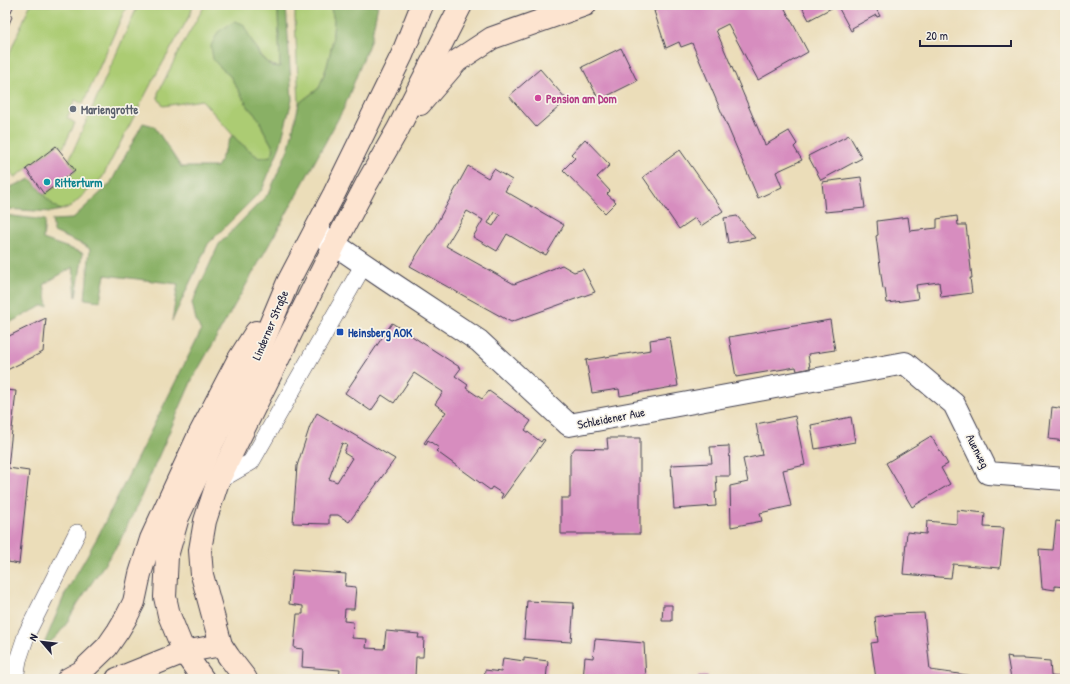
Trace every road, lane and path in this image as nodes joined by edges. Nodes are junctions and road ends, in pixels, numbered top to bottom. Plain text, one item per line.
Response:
1 (422, 5) edge
2 (461, 5) edge
3 (585, 5) edge
4 (398, 129) junction
5 (315, 231) junction
6 (334, 244) junction
7 (364, 264) junction
8 (288, 282) junction
9 (954, 404) joint
10 (1065, 479) edge
11 (218, 481) junction
12 (77, 534) dead end
13 (225, 651) junction
14 (184, 652) junction
15 (15, 679) edge
16 (68, 679) edge
17 (117, 679) edge
18 (203, 679) edge
19 (215, 679) edge
20 (246, 679) edge

1 - 5 main road, Linderner Straße
2 - 4 main road, Linderner Straße
3 - 4 main road, Linderner Straße
4 - 6 main road, Linderner Straße
5 - 6 street, Schleidener Aue
5 - 8 main road, Linderner Straße
6 - 7 street, Schleidener Aue
6 - 11 main road, Linderner Straße
7 - 9 street, Schleidener Aue
7 - 11 lane
8 - 14 main road, Linderner Straße
8 - 16 main road
9 - 10 street, Auenweg
11 - 13 main road, Linderner Straße
12 - 15 lane
13 - 14 main road
13 - 19 main road
13 - 20 main road
14 - 17 main road
14 - 18 main road, Linderner Straße

